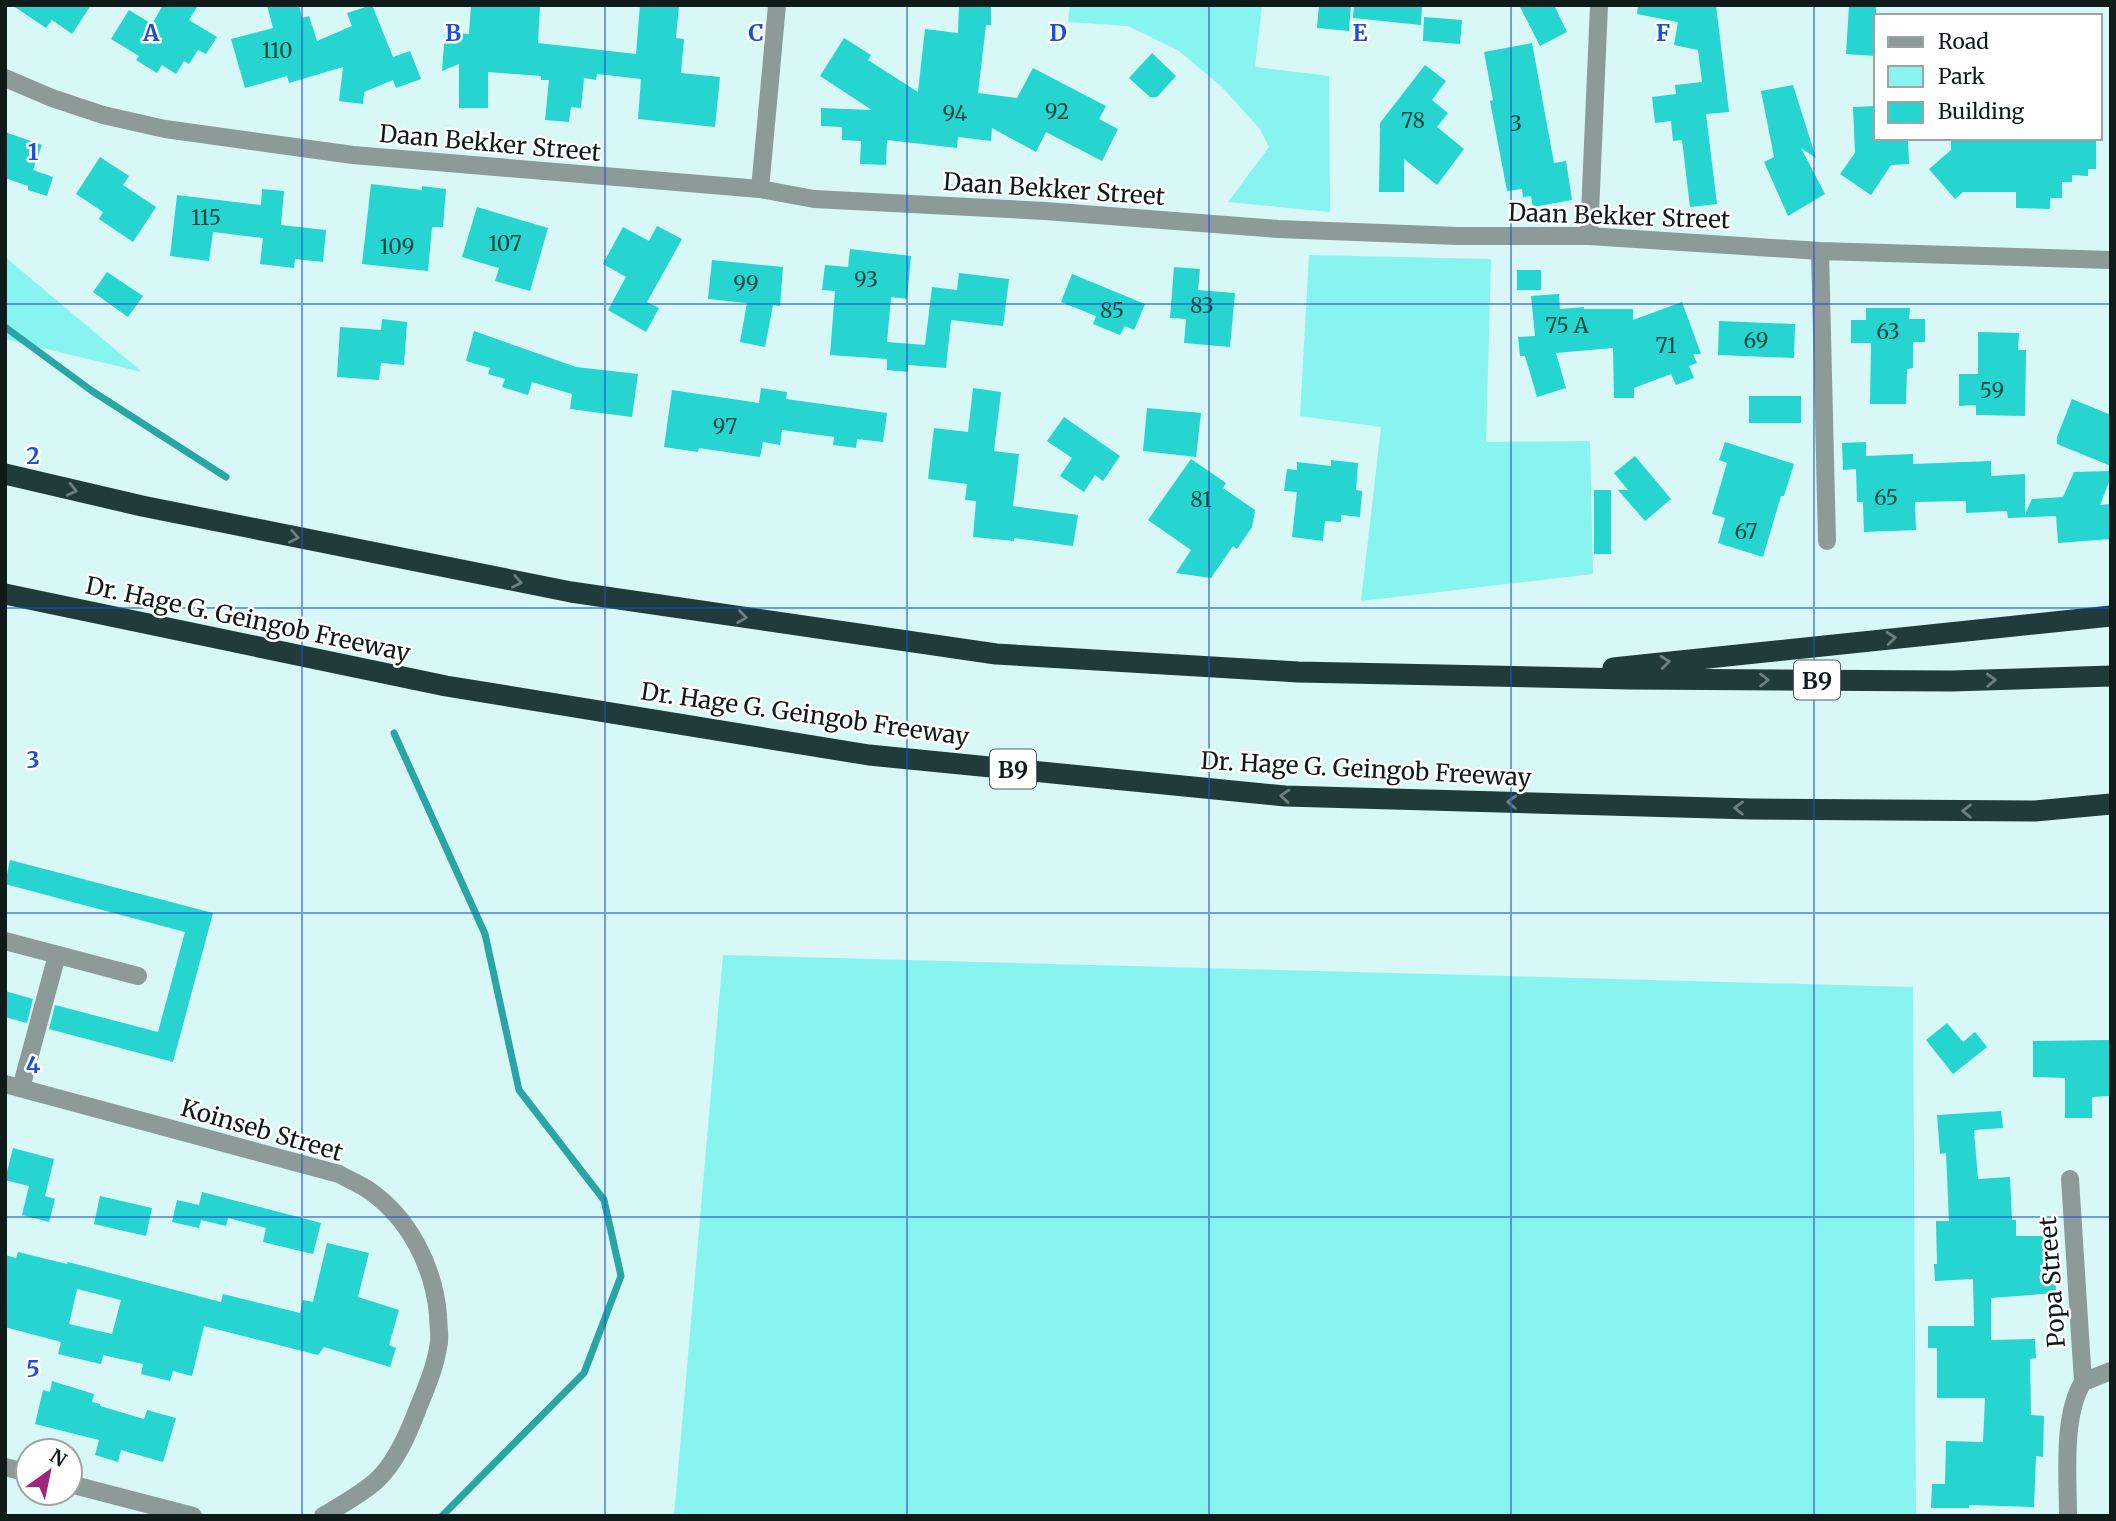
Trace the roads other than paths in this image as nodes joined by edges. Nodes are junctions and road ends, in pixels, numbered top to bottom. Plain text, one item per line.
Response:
1 (777, 5) edge
2 (1599, 5) edge
3 (5, 78) edge
4 (760, 190) junction
5 (1589, 236) junction
6 (1820, 251) junction
7 (2111, 260) edge
8 (5, 474) edge
9 (1827, 541) dead end
10 (5, 594) edge
11 (2111, 615) edge
12 (2111, 676) edge
13 (1524, 677) junction
14 (2111, 804) edge
15 (2035, 811) junction
16 (2111, 814) edge
17 (5, 941) edge
18 (57, 955) junction
19 (138, 976) dead end
20 (13, 1086) edge
21 (2070, 1178) dead end
22 (2111, 1371) edge
23 (2083, 1382) junction
24 (84, 1488) edge
25 (193, 1516) edge
26 (323, 1516) edge
27 (2068, 1516) edge

1 - 4 street
2 - 5 street
3 - 4 street, Daan Bekker Street
4 - 5 street, Daan Bekker Street
5 - 6 street, Daan Bekker Street
6 - 7 street, Daan Bekker Street
6 - 9 street
8 -> 13 highway, B9
15 -> 10 highway, Dr. Hage G. Geingob Freeway / B9
13 -> 11 highway
13 -> 12 highway, B9
14 - 15 highway, Dr. Hage G. Geingob Freeway / B9
15 - 16 highway
17 - 18 street
18 - 19 street
18 - 20 street
20 - 26 street, Koinseb Street
21 - 23 street, Popa Street
22 - 23 street
23 - 27 street
24 - 25 street

